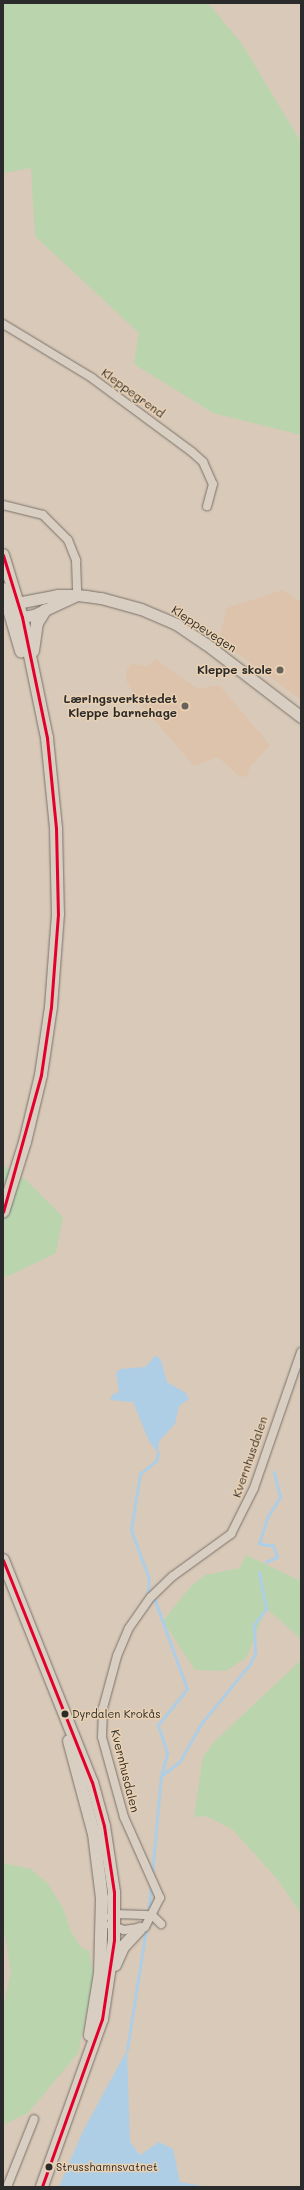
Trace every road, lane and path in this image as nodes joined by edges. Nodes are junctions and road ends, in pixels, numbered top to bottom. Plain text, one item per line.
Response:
1 (3, 324) edge
2 (3, 505) edge
3 (207, 506) dead end
4 (3, 555) edge
5 (3, 590) edge
6 (77, 595) junction
7 (18, 603) junction
8 (45, 610) junction
9 (16, 615) junction
10 (32, 662) junction
11 (301, 717) edge
12 (46, 748) junction
13 (3, 1212) edge
14 (301, 1352) edge
15 (3, 1560) edge
16 (52, 1682) junction
17 (115, 1914) junction
18 (152, 1915) junction
19 (102, 1923) junction
20 (161, 1924) dead end
21 (114, 1926) junction
22 (140, 1929) junction
23 (109, 1983) junction
24 (85, 2065) junction
25 (34, 2119) dead end
26 (7, 2187) edge
27 (42, 2187) edge

1 - 3 street, Kleppegrend
2 - 6 street
4 - 7 main road
5 - 9 main road
6 - 7 main road, Kleppevegen
6 - 8 main road
6 - 11 main road, Kleppevegen
7 - 9 main road
8 - 9 main road
8 - 10 main road
9 - 10 main road
9 - 12 main road
10 - 12 main road
12 - 13 main road
14 - 18 street, Kvernhusdalen
15 - 16 main road
16 - 17 main road
16 - 19 main road
17 - 18 street
17 - 19 street
17 - 21 main road
18 - 20 street
18 - 22 street, Kvernhusdalen
19 - 21 street
19 - 24 main road
21 - 22 street
21 - 23 main road
22 - 23 main road
23 - 24 main road
24 - 27 main road
25 - 26 street

